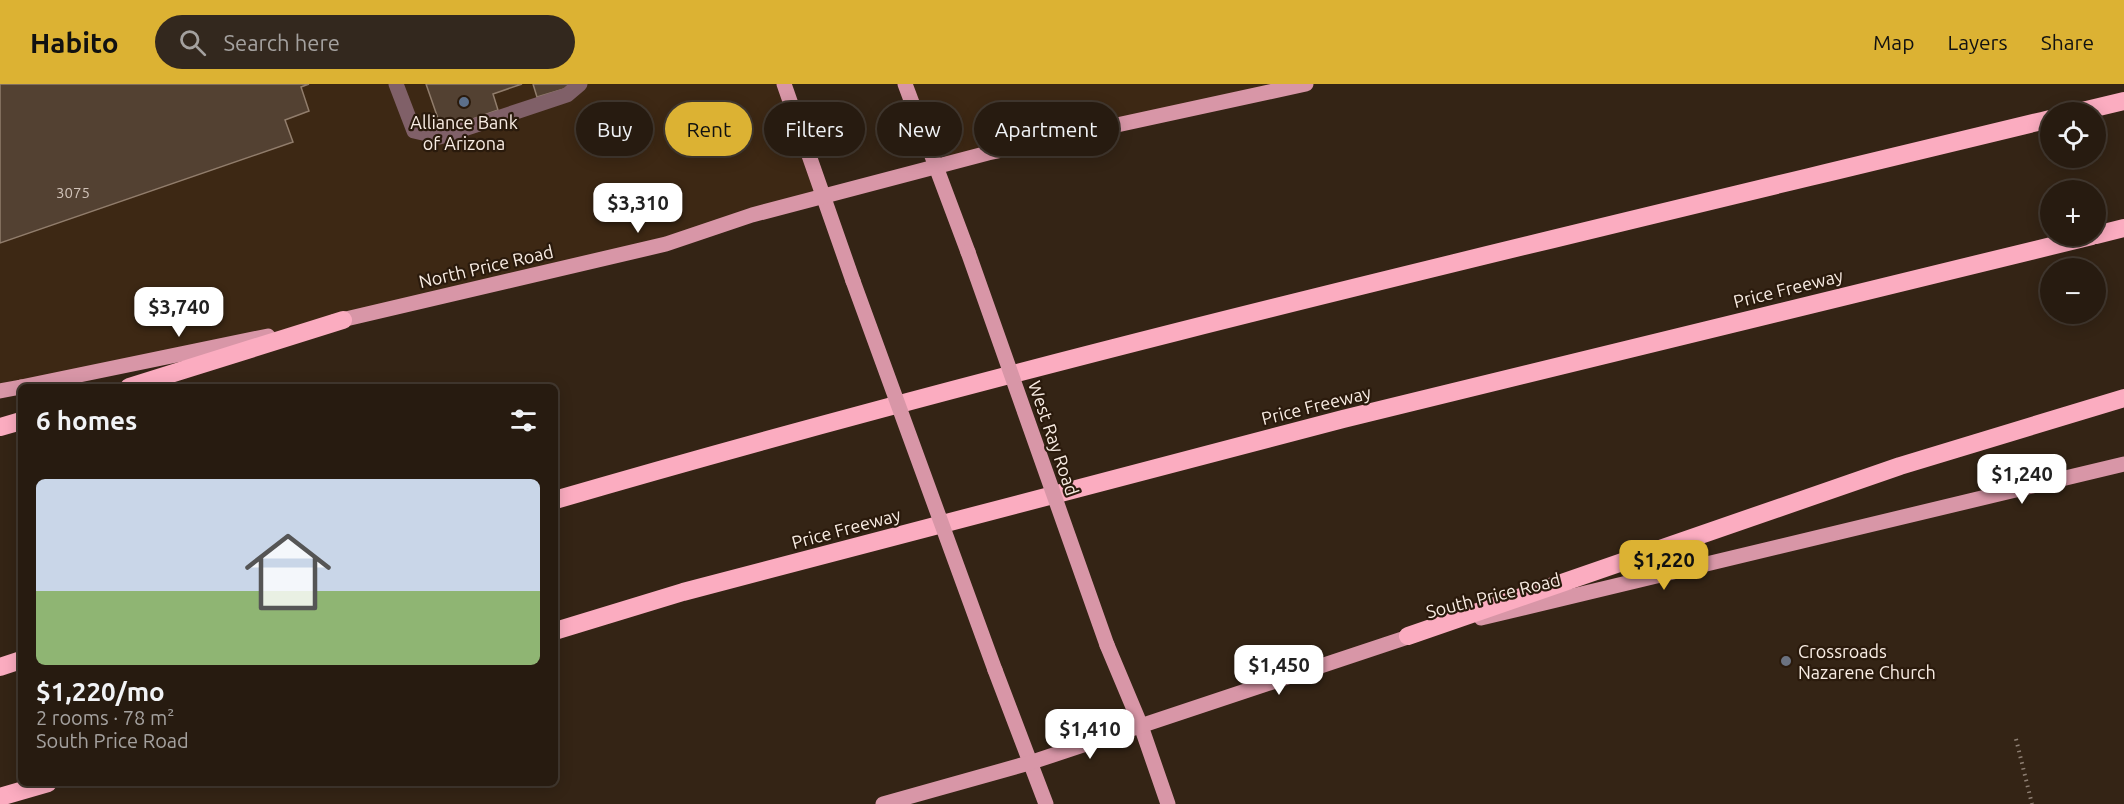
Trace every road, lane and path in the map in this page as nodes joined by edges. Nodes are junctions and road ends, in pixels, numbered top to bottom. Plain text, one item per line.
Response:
1 (396, 84) edge
2 (580, 84) edge
3 (784, 84) edge
4 (905, 84) edge
5 (1306, 84) edge
6 (2124, 101) edge
7 (2106, 105) edge
8 (2040, 121) edge
9 (937, 166) junction
10 (823, 196) junction
11 (2124, 228) edge
12 (2106, 232) edge
13 (2049, 246) edge
14 (343, 320) junction
15 (35, 384) edge
16 (139, 384) edge
17 (18, 388) edge
18 (0, 391) edge
19 (2124, 398) edge
20 (18, 422) edge
21 (0, 427) edge
22 (2124, 464) edge
23 (558, 499) edge
24 (558, 630) edge
25 (1408, 636) junction
26 (18, 661) edge
27 (0, 667) edge
28 (1141, 726) junction
29 (2016, 740) dead end
30 (1029, 763) junction
31 (38, 786) edge
32 (0, 797) edge
33 (883, 804) edge
34 (1046, 804) edge
35 (1168, 804) edge
36 (2032, 804) edge

1 - 2 lane
3 - 10 main road
4 - 9 main road, West Ray Road
5 - 9 main road, North Price Road
6 - 7 highway
8 - 23 highway
9 - 10 main road, North Price Road
9 - 28 main road, West Ray Road, bridge
10 - 14 main road, North Price Road
10 - 30 main road, bridge
11 - 12 highway, Price Freeway
13 - 24 highway, Price Freeway
14 - 15 main road, North Price Road
14 - 16 highway
17 - 18 main road, North Price Road
19 - 25 highway
20 - 21 highway
22 - 25 main road, South Price Road
25 - 28 main road, South Price Road
26 - 27 highway
28 - 30 main road, South Price Road
28 - 35 main road, West Ray Road
29 - 36 path
30 - 33 main road, South Price Road
30 - 34 main road
31 - 32 highway

